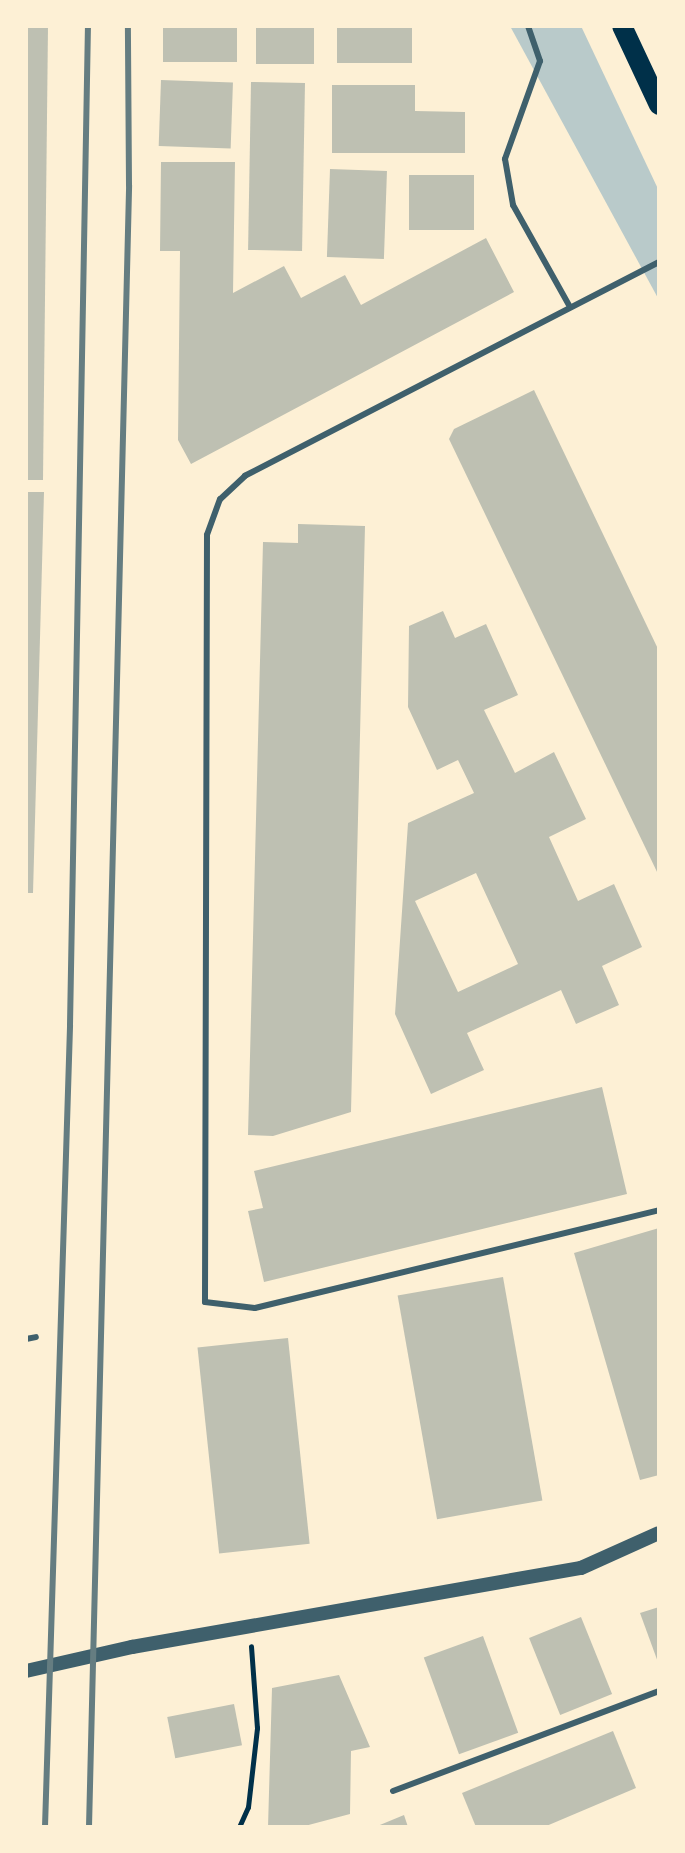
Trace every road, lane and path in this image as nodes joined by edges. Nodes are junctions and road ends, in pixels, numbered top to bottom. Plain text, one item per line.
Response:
1 (528, 26) edge
2 (622, 26) edge
3 (659, 105) edge
4 (659, 262) edge
5 (570, 307) junction
6 (659, 1210) edge
7 (36, 1337) dead end
8 (26, 1339) edge
9 (659, 1533) edge
10 (249, 1629) junction
11 (26, 1671) edge
12 (659, 1691) edge
13 (393, 1791) dead end
14 (239, 1827) edge

1 - 5 lane
2 - 3 main road
4 - 5 lane
5 - 6 lane
7 - 8 lane
9 - 10 street
10 - 11 street
10 - 14 path
12 - 13 lane

